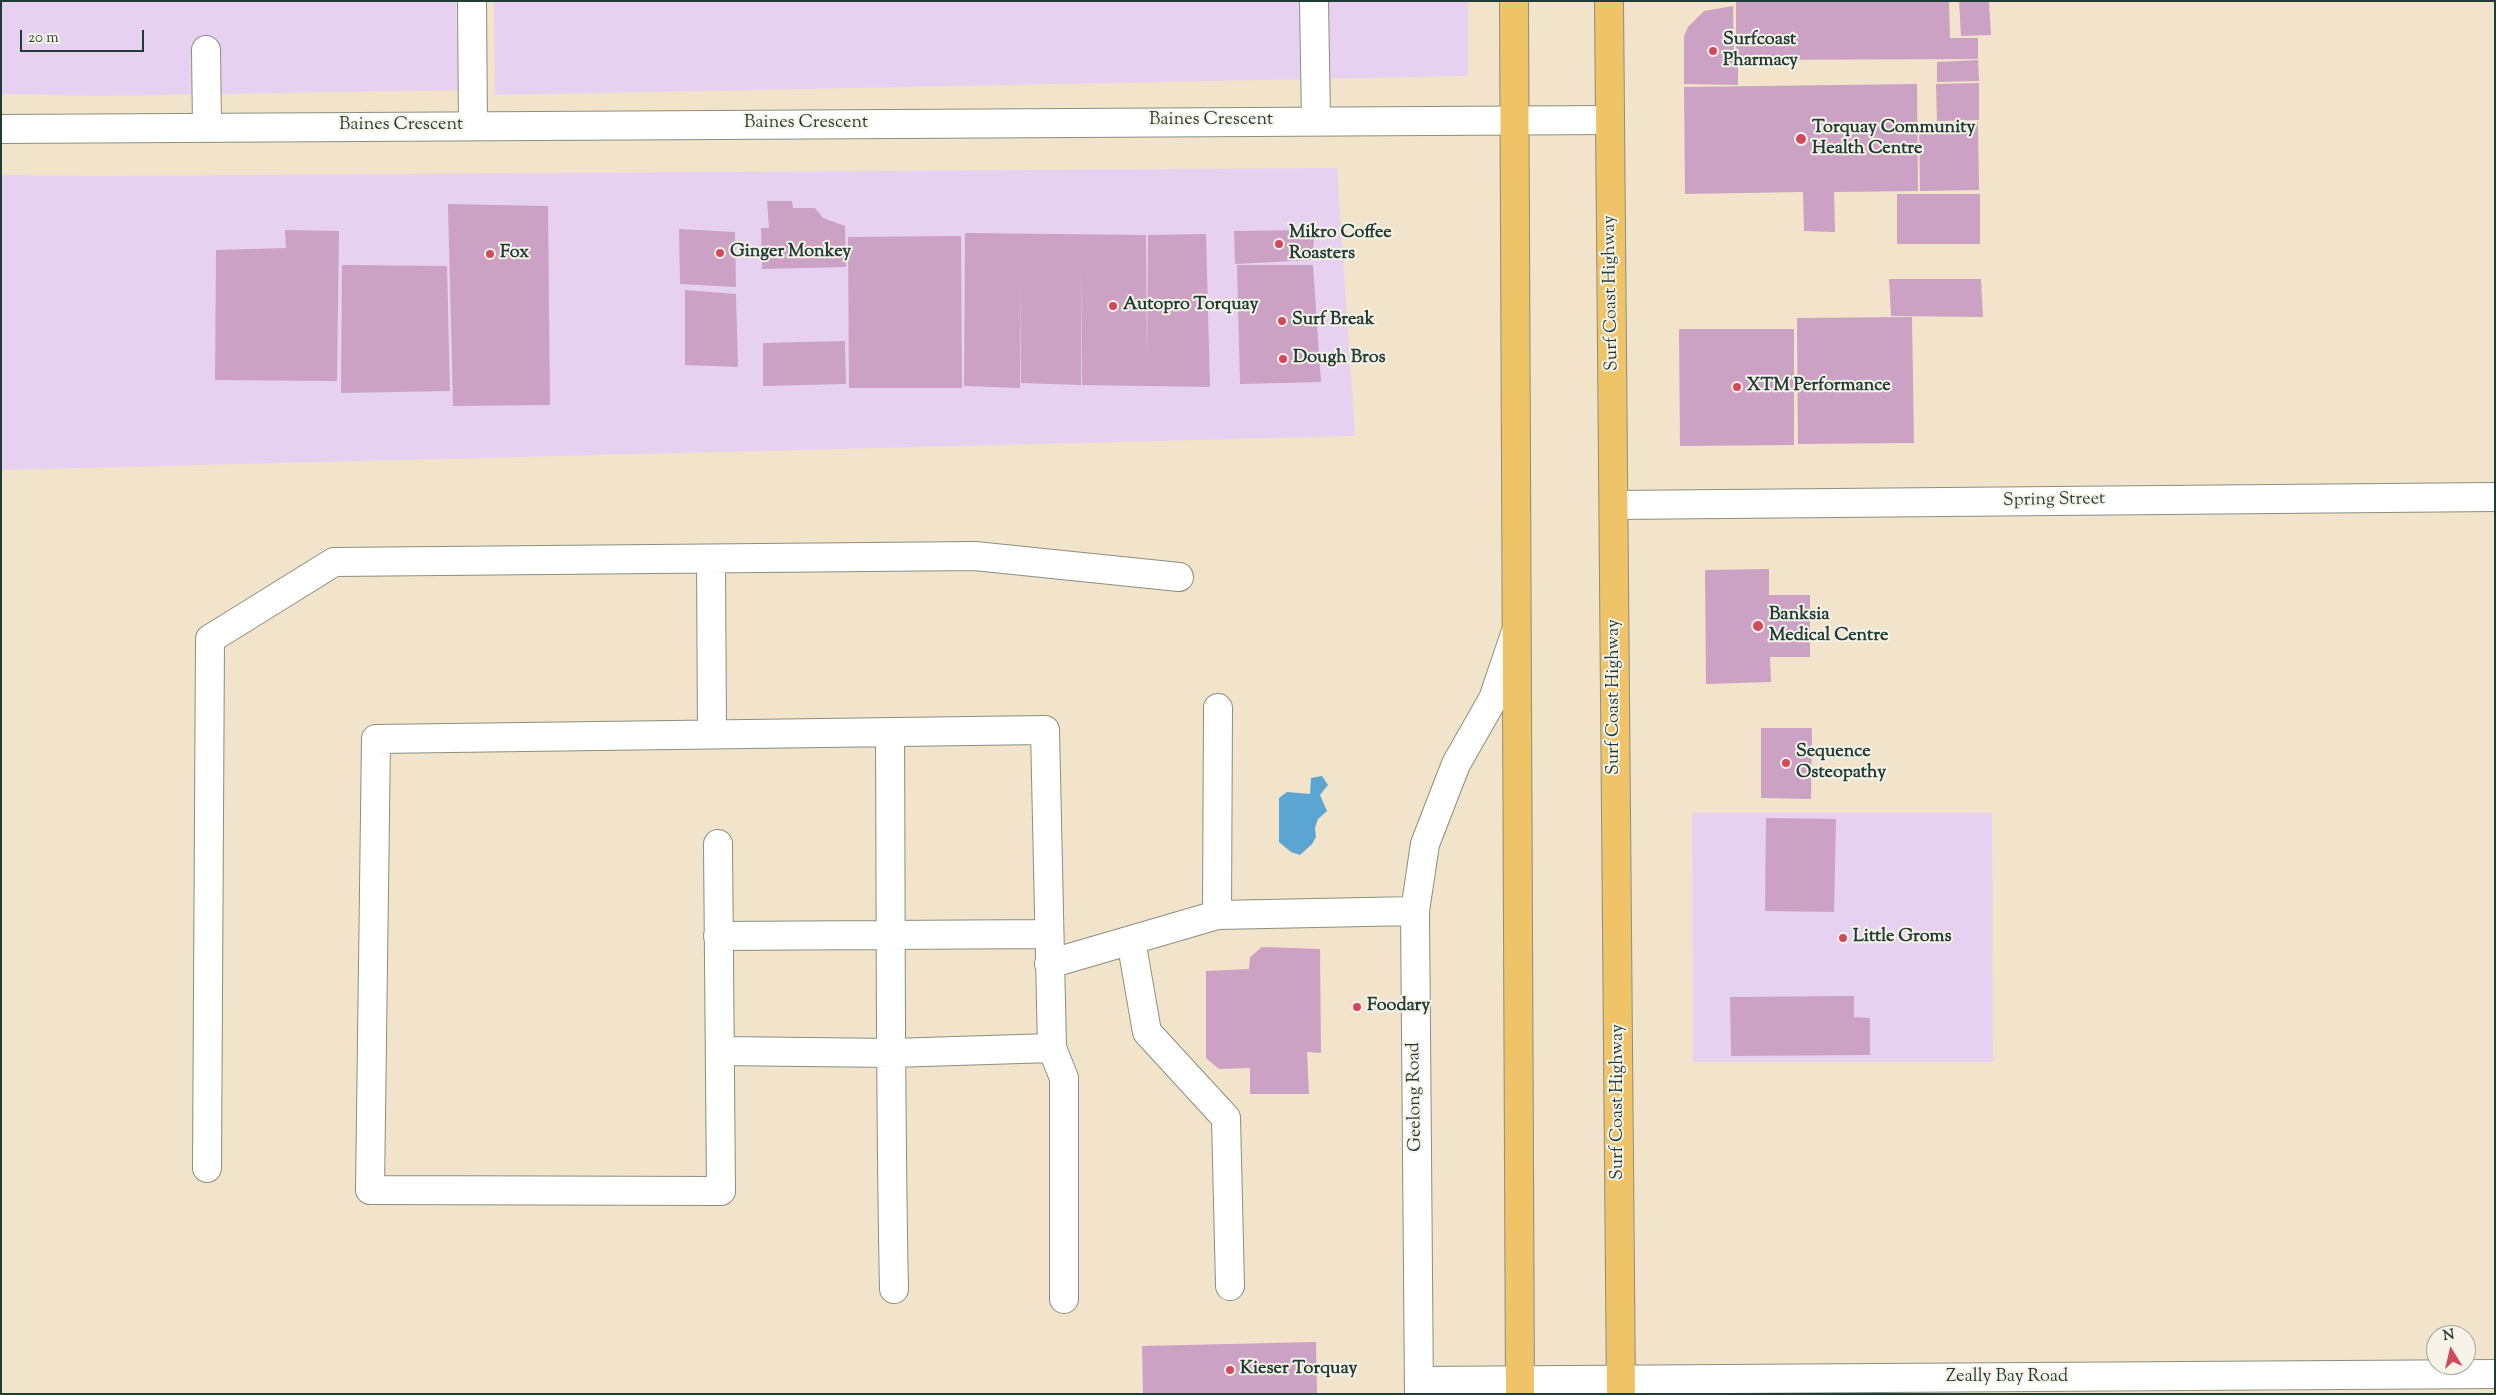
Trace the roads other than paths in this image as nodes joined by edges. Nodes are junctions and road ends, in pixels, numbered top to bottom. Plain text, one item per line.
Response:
1 (472, 1) edge
2 (1314, 1) edge
3 (1514, 1) edge
4 (1609, 1) edge
5 (206, 50) dead end
6 (1610, 120) junction
7 (1316, 121) junction
8 (1515, 121) junction
9 (473, 125) junction
10 (207, 127) junction
11 (1, 129) edge
12 (2495, 497) edge
13 (1614, 505) junction
14 (711, 559) junction
15 (1179, 576) dead end
16 (1518, 623) junction
17 (1218, 708) dead end
18 (890, 732) junction
19 (712, 734) junction
20 (718, 844) dead end
21 (1415, 911) junction
22 (1216, 915) junction
23 (1048, 934) junction
24 (892, 935) junction
25 (718, 936) junction
26 (1131, 940) junction
27 (1050, 964) junction
28 (1052, 1048) junction
29 (720, 1051) junction
30 (892, 1052) junction
31 (207, 1168) dead end
32 (1230, 1286) dead end
33 (894, 1290) dead end
34 (1064, 1300) dead end
35 (2495, 1374) edge
36 (1520, 1387) edge
37 (1621, 1387) edge
38 (1419, 1388) edge

1 - 9 street
2 - 7 street
3 - 8 main road
4 - 6 main road, Surf Coast Highway
5 - 10 street
6 - 8 street, Baines Crescent
6 - 13 main road, Surf Coast Highway
7 - 8 street, Baines Crescent
7 - 9 street, Baines Crescent
8 - 16 main road
9 - 10 street, Baines Crescent
10 - 11 street, Baines Crescent
12 - 13 street, Spring Street
13 - 37 main road, Surf Coast Highway
14 - 15 street
14 - 19 street
14 - 31 street
16 - 21 street, Geelong Road
16 - 36 main road
17 - 22 street
18 - 19 street
18 - 23 street
18 - 24 street
19 - 29 street
20 - 25 street
21 - 22 street
21 - 38 street, Geelong Road
22 - 26 street
23 - 24 street
23 - 27 street
24 - 25 street
24 - 30 street
25 - 29 street
26 - 27 street
26 - 32 street
27 - 28 street
28 - 30 street
28 - 34 street
29 - 30 street
30 - 33 street
35 - 37 street, Zeally Bay Road
36 - 37 street, Zeally Bay Road
36 - 38 street, Geelong Road

